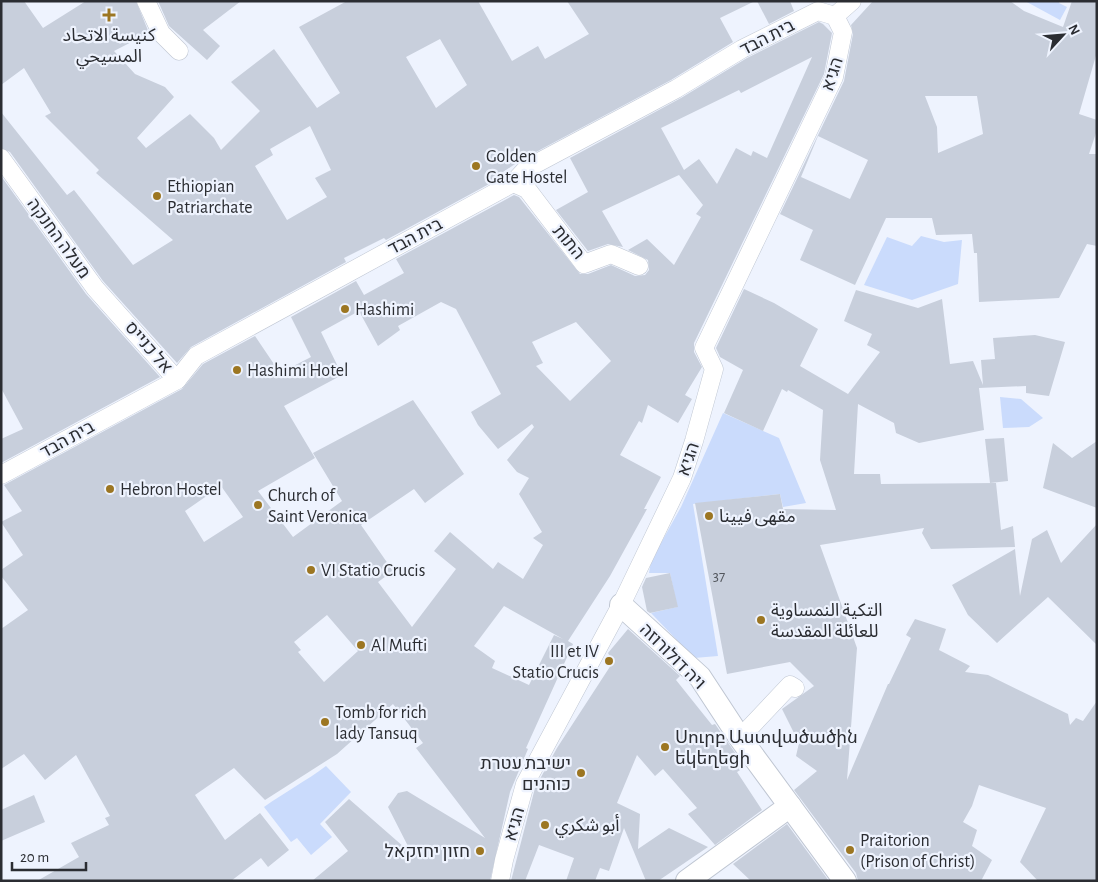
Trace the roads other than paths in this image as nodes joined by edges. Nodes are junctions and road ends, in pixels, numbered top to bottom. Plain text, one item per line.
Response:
1 (146, 1) edge
2 (852, 1) edge
3 (835, 16) junction
4 (179, 51) dead end
5 (1, 158) edge
6 (513, 183) junction
7 (639, 266) dead end
8 (121, 315) joint
9 (177, 380) junction
10 (1, 475) edge
11 (621, 605) junction
12 (795, 688) dead end
13 (740, 738) junction
14 (790, 806) junction
15 (500, 881) edge
16 (687, 881) edge
17 (846, 881) edge

1 - 4 street
2 - 3 street
3 - 6 street, בית הבד
3 - 11 street, הגיא
5 - 8 street, מעלה החנקה
6 - 7 street, התות
6 - 9 street, בית הבד
8 - 9 street, אל כנייס
9 - 10 street, בית הבד
11 - 13 street, ויה דולורוזה
11 - 15 street, הגיא
12 - 13 street
13 - 14 street, ויה דולורוזה
14 - 16 street
14 - 17 street, ויה דולורוזה

